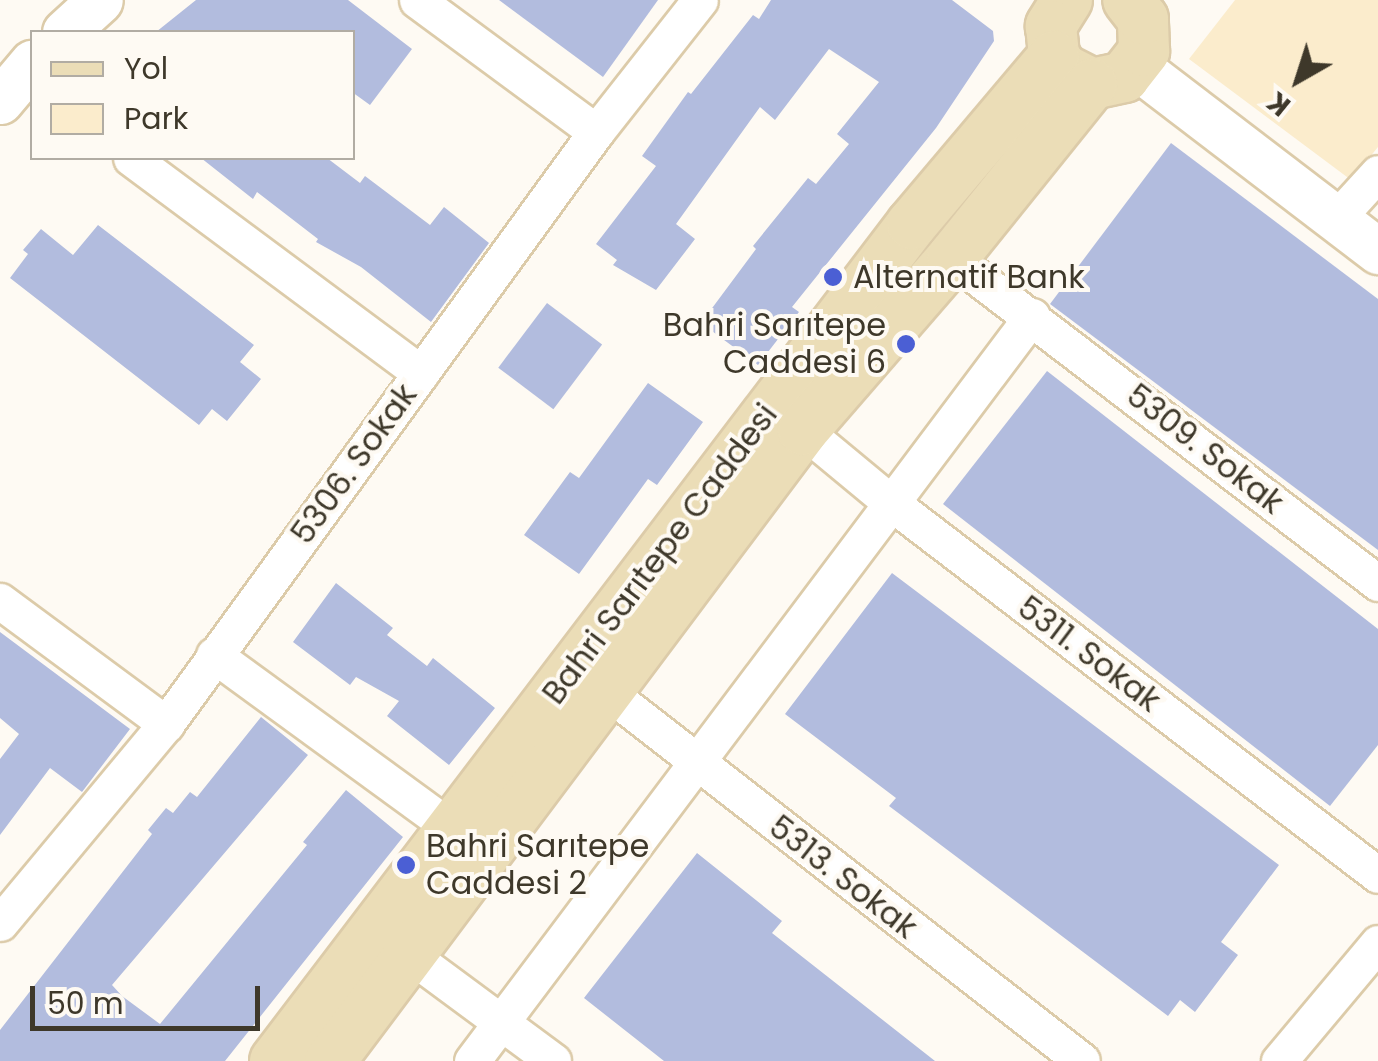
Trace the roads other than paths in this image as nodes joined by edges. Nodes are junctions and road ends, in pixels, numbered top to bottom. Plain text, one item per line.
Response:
1 (100, 0) edge
2 (417, 0) edge
3 (700, 0) edge
4 (1097, 26) edge
5 (67, 30) edge
6 (596, 132) junction
7 (134, 160) edge
8 (1378, 173) edge
9 (1336, 218) junction
10 (1378, 250) edge
11 (952, 258) junction
12 (1032, 316) junction
13 (421, 373) junction
14 (803, 430) junction
15 (890, 502) junction
16 (1378, 583) edge
17 (0, 601) edge
18 (214, 655) junction
19 (605, 690) junction
20 (166, 724) junction
21 (696, 763) junction
22 (450, 827) junction
23 (1378, 875) edge
24 (4, 910) edge
25 (1378, 943) edge
26 (410, 955) junction
27 (501, 1022) junction
28 (275, 1061) edge
29 (330, 1061) edge
30 (472, 1061) edge
31 (553, 1061) edge
32 (1082, 1061) edge
33 (1279, 1061) edge

1 - 5 street
2 - 6 street
3 - 6 street, 5306. Sokak
4 - 9 street
4 - 11 main road, Bahri Sarıtepe Caddesi
4 - 22 main road, Bahri Sarıtepe Caddesi
6 - 13 street, 5306. Sokak
7 - 13 street
8 - 9 street
9 - 10 street
11 - 12 street, 5309. Sokak
11 - 14 main road, Bahri Sarıtepe Caddesi
12 - 15 street
12 - 16 street, 5309. Sokak
13 - 18 street, 5306. Sokak
14 - 15 street, 5311. Sokak
14 - 19 main road, Bahri Sarıtepe Caddesi
15 - 21 street
15 - 23 street, 5311. Sokak
17 - 20 street
18 - 20 street, 5306. Sokak
18 - 22 street
19 - 21 street, 5313. Sokak
19 - 26 main road, Bahri Sarıtepe Caddesi
20 - 24 street, 5306. Sokak
21 - 27 street
21 - 32 street, 5313. Sokak
22 - 28 main road, Bahri Sarıtepe Caddesi
25 - 33 street
26 - 27 street
26 - 29 main road, Bahri Sarıtepe Caddesi
27 - 30 street
27 - 31 street

